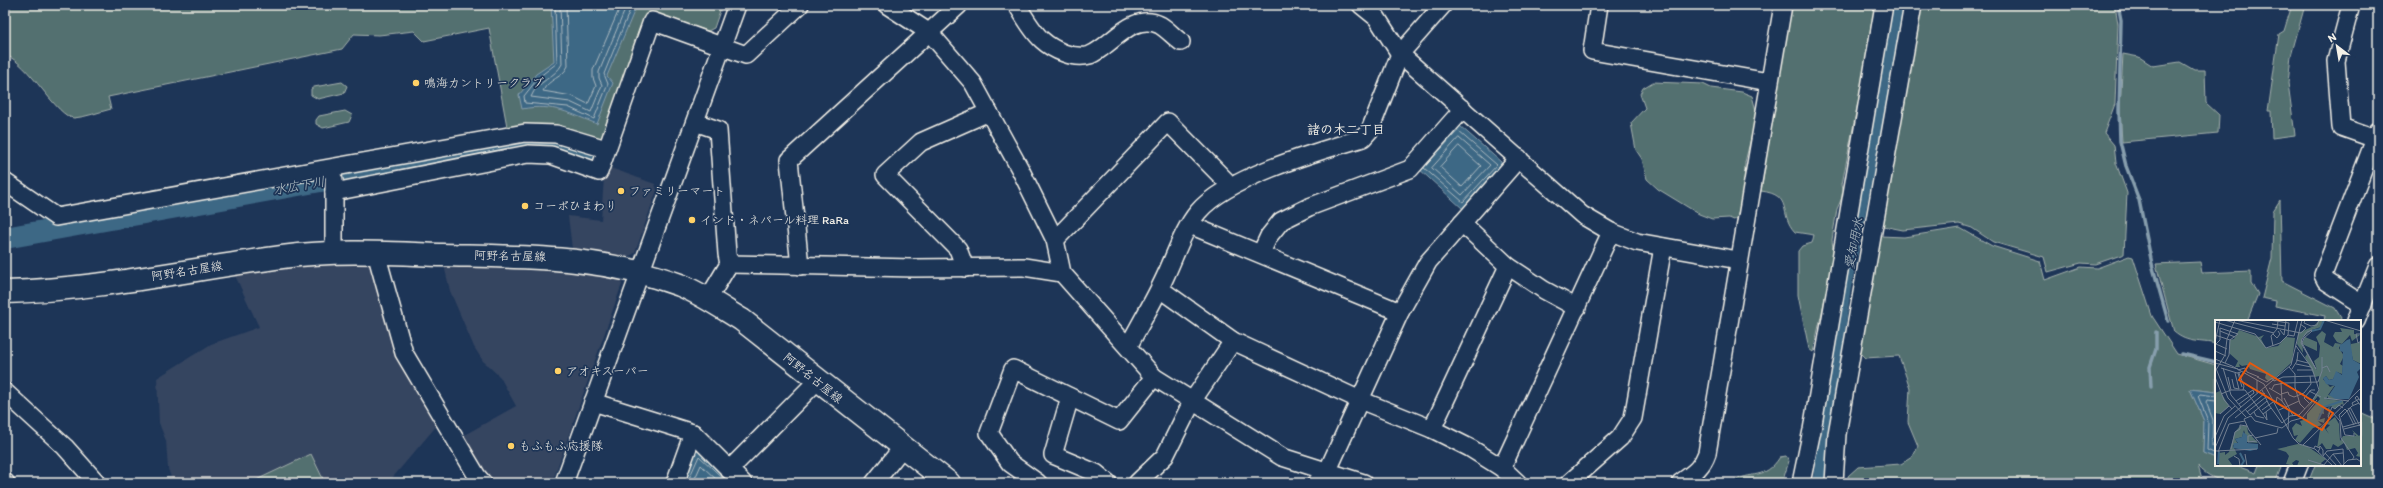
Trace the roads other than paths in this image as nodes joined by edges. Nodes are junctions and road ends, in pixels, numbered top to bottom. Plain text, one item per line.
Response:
1 (737, 5) edge
2 (800, 5) edge
3 (887, 5) edge
4 (959, 5) edge
5 (1017, 5) edge
6 (1361, 5) edge
7 (1443, 5) edge
8 (1599, 5) edge
9 (1884, 5) edge
10 (1913, 5) edge
11 (2351, 5) edge
12 (1779, 6) edge
13 (930, 33) junction
14 (1181, 42) dead end
15 (722, 45) junction
16 (1400, 54) junction
17 (1769, 82) junction
18 (1463, 109) junction
19 (989, 112) junction
20 (695, 122) junction
21 (2377, 137) edge
22 (606, 149) junction
23 (1518, 158) junction
24 (334, 169) junction
25 (5, 182) edge
26 (1231, 186) junction
27 (334, 190) junction
28 (1462, 223) junction
29 (1190, 225) junction
30 (1850, 226) junction
31 (1872, 231) junction
32 (1611, 232) junction
33 (1054, 240) junction
34 (1663, 247) junction
35 (334, 252) junction
36 (376, 252) junction
37 (1261, 253) junction
38 (1738, 260) junction
39 (729, 264) junction
40 (800, 266) junction
41 (1508, 266) junction
42 (2378, 266) edge
43 (965, 268) junction
44 (641, 272) junction
45 (1062, 273) junction
46 (1160, 289) junction
47 (5, 292) edge
48 (708, 299) junction
49 (2363, 305) junction
50 (1577, 308) junction
51 (1400, 312) junction
52 (2356, 320) edge
53 (1233, 341) junction
54 (1128, 347) junction
55 (1154, 377) junction
56 (817, 381) junction
57 (5, 392) edge
58 (1070, 397) junction
59 (1193, 400) junction
60 (1360, 400) junction
61 (593, 402) junction
62 (1432, 429) junction
63 (1814, 430) junction
64 (693, 433) junction
65 (1836, 434) junction
66 (902, 448) junction
67 (2299, 466) edge
68 (1502, 468) junction
69 (729, 470) junction
70 (1321, 477) edge
71 (97, 483) edge
72 (484, 483) edge
73 (564, 483) edge
74 (675, 483) edge
75 (743, 483) edge
76 (874, 483) edge
77 (949, 483) edge
78 (1038, 483) edge
79 (1108, 483) edge
80 (1137, 483) edge
81 (1364, 483) edge
82 (1518, 483) edge
83 (1569, 483) edge
84 (1680, 483) edge
85 (1801, 483) edge
86 (1834, 483) edge
87 (2292, 483) edge

1 - 15 street
2 - 15 street
3 - 13 street
4 - 13 street
5 - 14 street
6 - 16 street
7 - 16 street
8 - 17 street
9 - 30 street
10 - 31 street
11 - 21 street
12 - 17 street
13 - 19 street
13 - 40 street
15 - 20 street
15 - 22 street
16 - 18 street
16 - 26 street
17 - 38 street
18 - 23 street
18 - 37 street
19 - 33 street
19 - 43 street
20 - 39 street
20 - 44 street
21 - 49 street
22 - 24 street
22 - 27 street
23 - 28 street
23 - 32 street
24 - 25 street
24 - 27 street
26 - 29 street
26 - 33 street
27 - 35 street
28 - 41 street
28 - 51 street
29 - 37 street
29 - 46 street
30 - 31 street
30 - 63 street
31 - 65 street
32 - 34 street
32 - 50 street
33 - 45 street
34 - 38 street
34 - 83 street
35 - 36 main road, 阿野名古屋線
35 - 47 main road, 阿野名古屋線
36 - 44 main road, 阿野名古屋線
36 - 72 street
37 - 51 street
38 - 84 street
39 - 40 street
39 - 48 street
40 - 43 street
41 - 50 street
41 - 62 street
42 - 49 street
43 - 45 street
44 - 48 main road, 阿野名古屋線
44 - 61 street
45 - 54 street
46 - 53 street
46 - 54 street
48 - 56 main road, 阿野名古屋線
49 - 52 street
50 - 68 street
51 - 60 street
53 - 59 street
53 - 60 street
54 - 55 street
55 - 58 street
55 - 59 street
56 - 66 main road, 阿野名古屋線
56 - 69 street
57 - 71 street
58 - 78 street
58 - 79 street
59 - 70 street
59 - 80 street
60 - 62 street
60 - 70 street
61 - 64 street
61 - 73 street
62 - 68 street
63 - 65 street
63 - 85 street
64 - 69 street
64 - 74 street
65 - 86 street
66 - 76 street
66 - 77 main road, 阿野名古屋線
67 - 87 street
68 - 82 street
69 - 75 street
70 - 81 street

